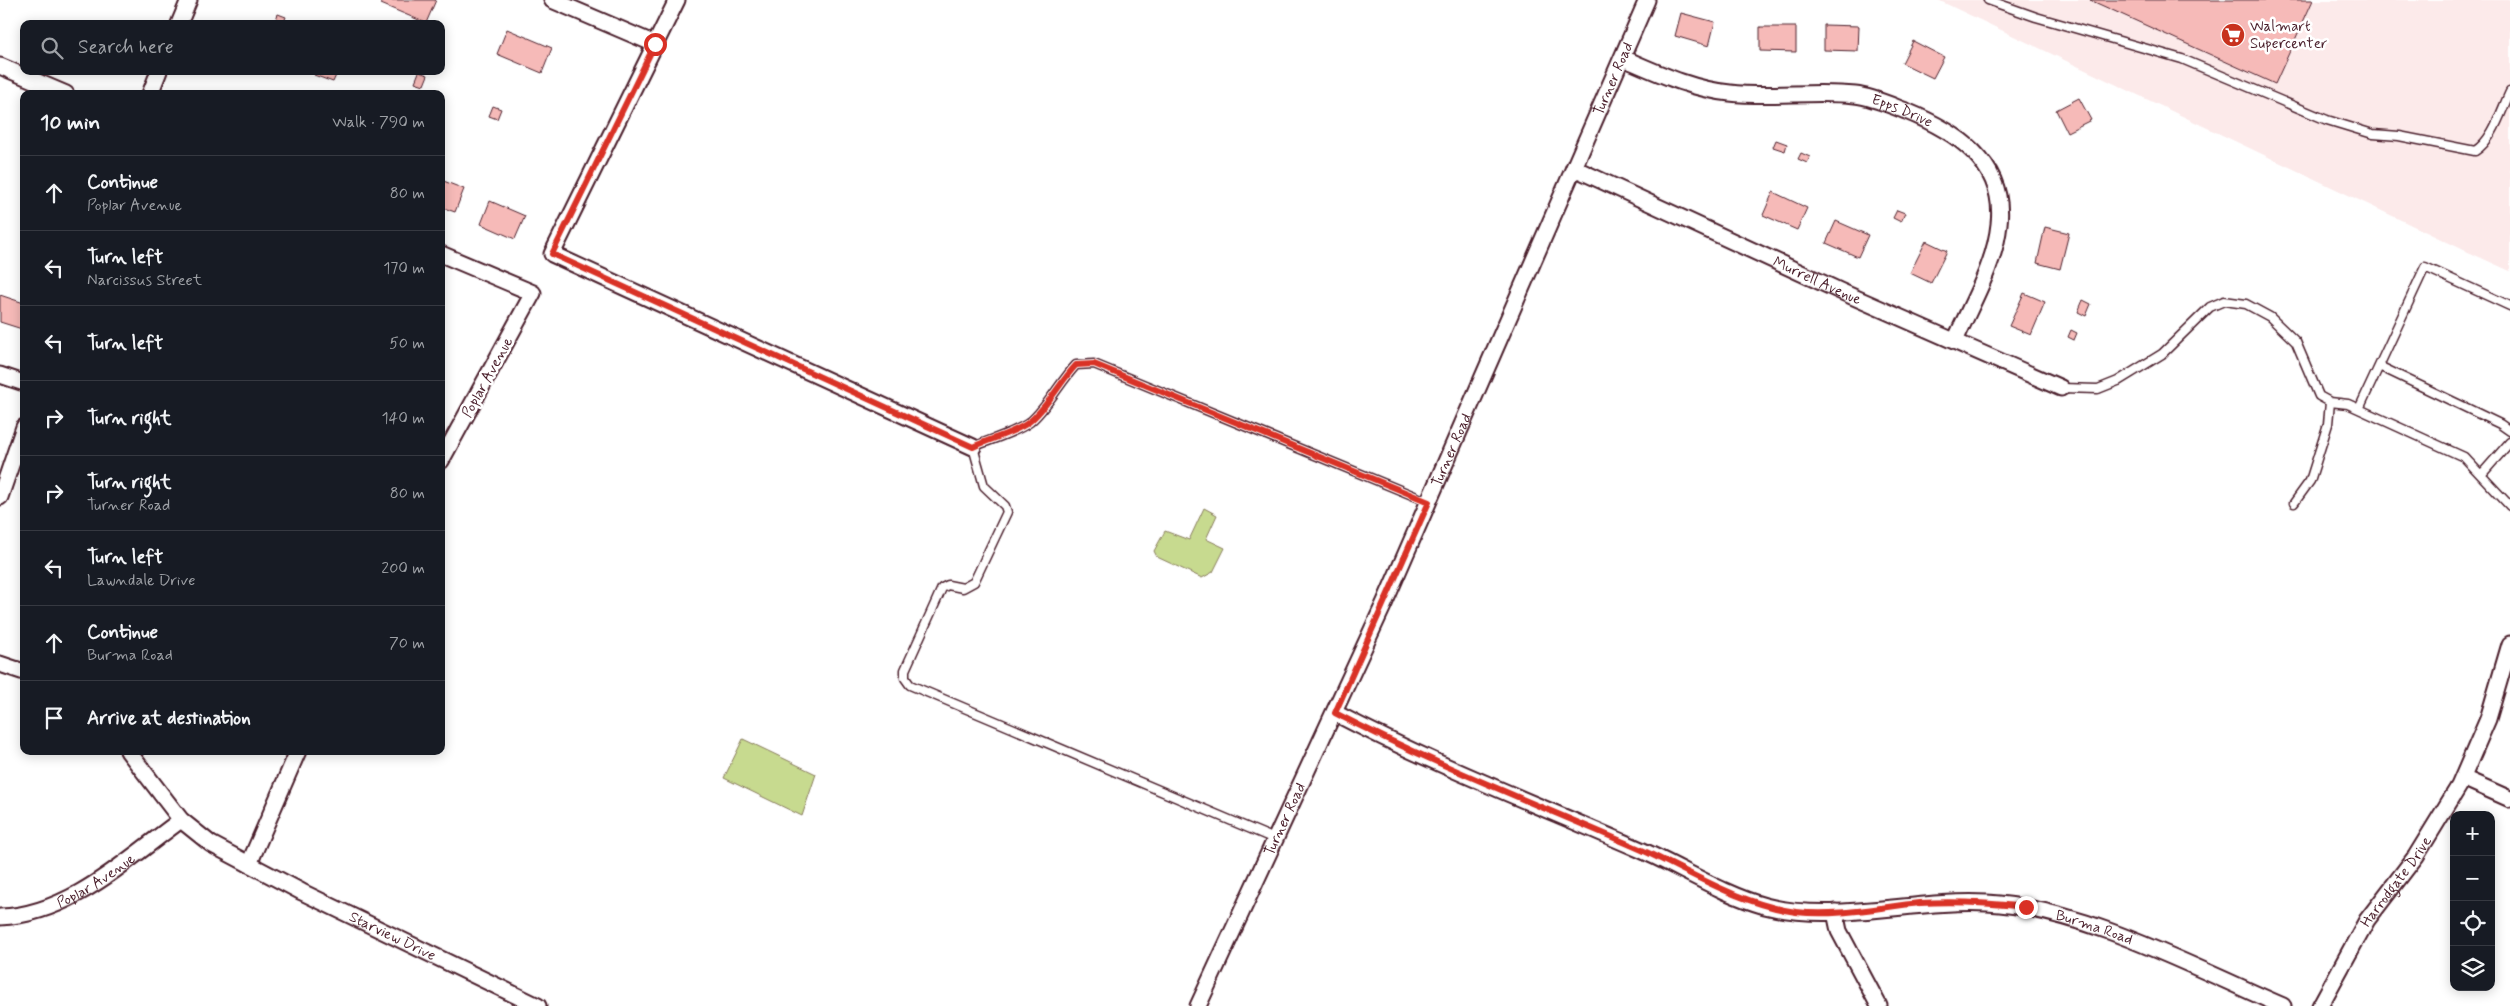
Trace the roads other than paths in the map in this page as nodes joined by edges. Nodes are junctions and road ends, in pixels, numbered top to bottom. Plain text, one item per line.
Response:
1 (189, 0) edge
2 (552, 0) edge
3 (677, 0) edge
4 (1647, 0) edge
5 (1988, 0) edge
6 (181, 20) edge
7 (655, 44) junction
8 (1623, 58) junction
9 (0, 66) edge
10 (20, 74) edge
11 (21, 75) edge
12 (157, 75) edge
13 (57, 90) edge
14 (152, 90) edge
15 (2510, 92) edge
16 (1574, 168) junction
17 (445, 256) edge
18 (2510, 306) edge
19 (1955, 341) junction
20 (2379, 366) junction
21 (0, 375) edge
22 (20, 382) edge
23 (2061, 388) joint
24 (2330, 402) junction
25 (2359, 409) junction
26 (2510, 431) edge
27 (20, 439) edge
28 (2510, 442) edge
29 (973, 447) junction
30 (445, 454) edge
31 (2481, 475) junction
32 (0, 497) edge
33 (1429, 502) junction
34 (2294, 503) dead end
35 (2510, 506) edge
36 (2510, 644) edge
37 (0, 664) edge
38 (20, 671) edge
39 (1335, 713) junction
40 (131, 755) edge
41 (296, 755) edge
42 (2463, 778) junction
43 (2510, 799) edge
44 (181, 820) junction
45 (1277, 840) junction
46 (248, 864) junction
47 (1835, 912) junction
48 (0, 917) edge
49 (538, 1006) edge
50 (1198, 1006) edge
51 (1879, 1006) edge
52 (2283, 1006) edge
53 (2320, 1006) edge

1 - 6 street
2 - 7 street
3 - 7 street
4 - 8 street, Turner Road
5 - 15 lane
7 - 29 street
8 - 16 street, Turner Road
8 - 19 street, Epps Drive
9 - 10 street
11 - 13 street
12 - 14 street
16 - 19 street, Murrell Avenue
16 - 33 street, Turner Road
17 - 30 street, Poplar Avenue
18 - 20 lane
19 - 23 street, Murrell Avenue
20 - 25 lane
20 - 26 lane
21 - 22 street
23 - 24 lane
24 - 25 lane
24 - 34 lane
25 - 31 lane
27 - 32 street
28 - 31 lane
29 - 33 lane
29 - 45 lane
31 - 35 lane
33 - 39 street, Turner Road
36 - 42 street, Harrodgate Drive
37 - 38 street
39 - 45 street, Turner Road
39 - 47 street, Burma Road
40 - 44 street, Starview Drive
41 - 46 street
42 - 43 street
42 - 53 street, Harrodgate Drive
44 - 46 street, Starview Drive
44 - 48 street, Poplar Avenue
45 - 50 street, Turner Road
46 - 49 street, Starview Drive
47 - 51 street
47 - 52 street, Burma Road

